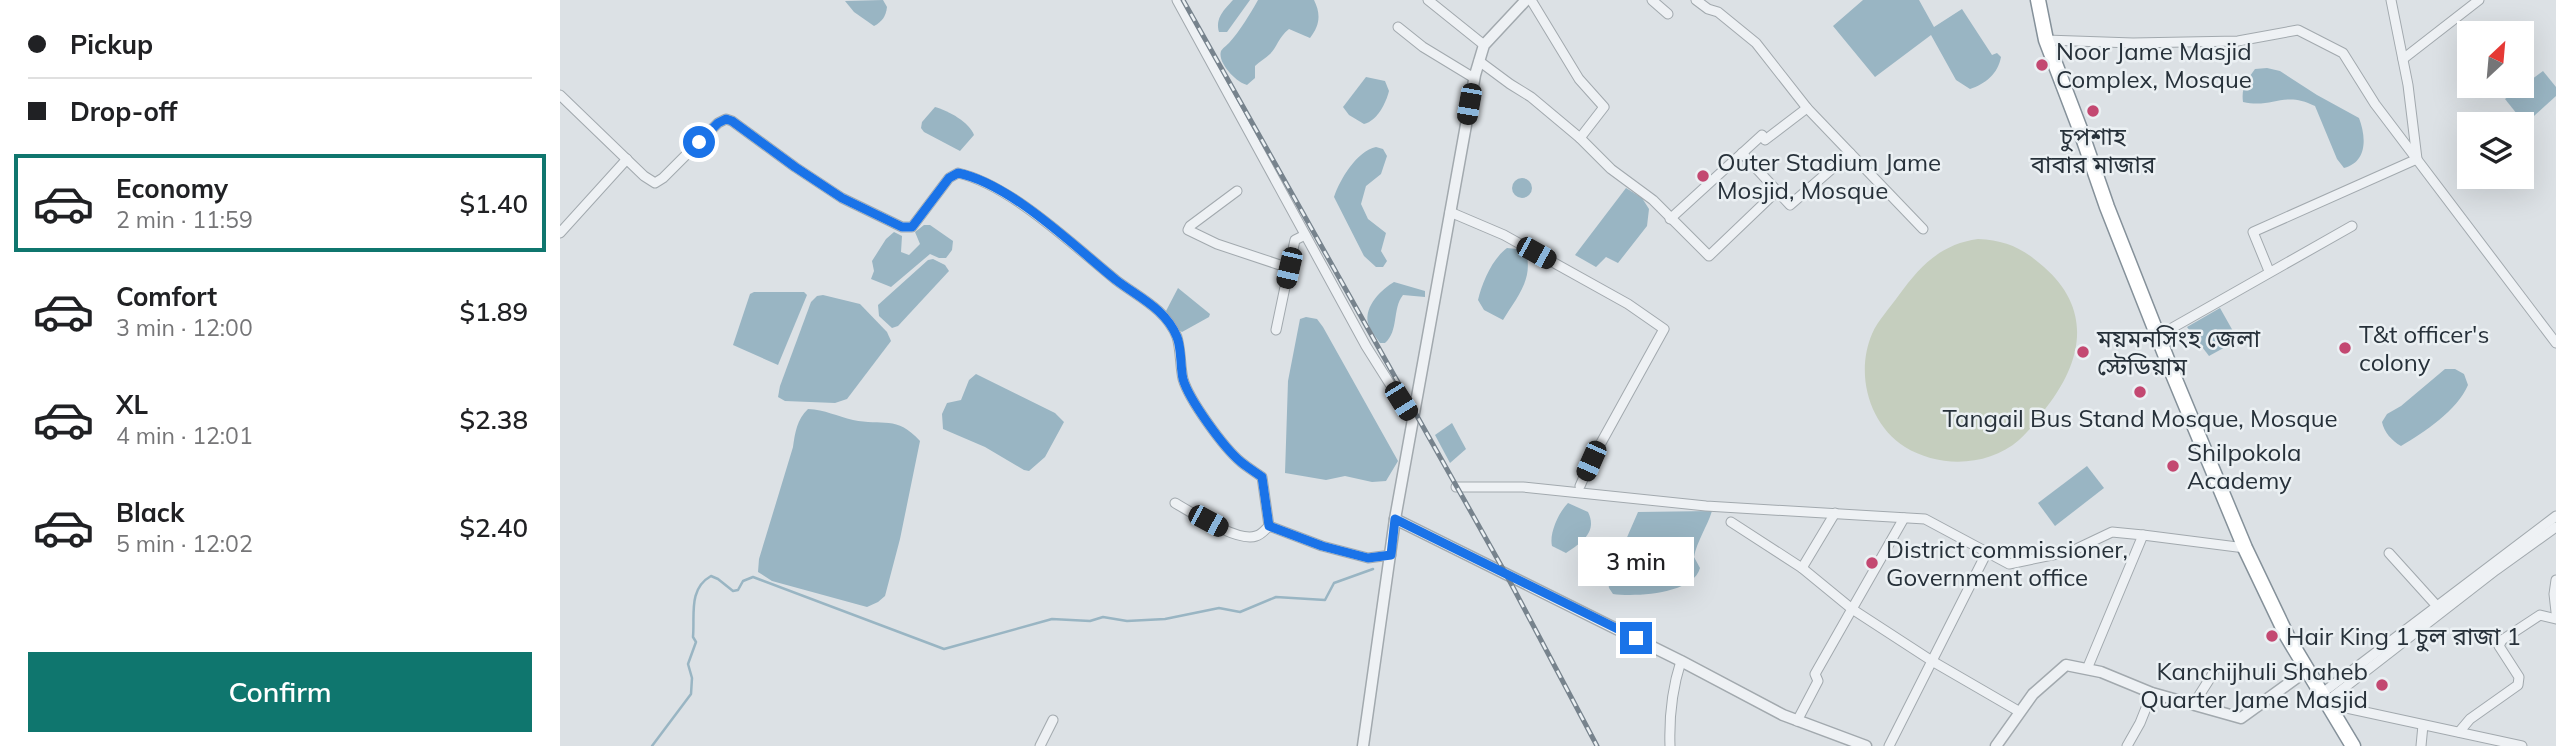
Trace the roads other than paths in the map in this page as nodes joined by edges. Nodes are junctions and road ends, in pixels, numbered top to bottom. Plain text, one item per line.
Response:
1 (1177, 0) edge
2 (1427, 0) edge
3 (1528, 0) edge
4 (1652, 0) edge
5 (1696, 0) edge
6 (2038, 0) edge
7 (2391, 0) edge
8 (2479, 0) edge
9 (1668, 14) dead end
10 (1398, 27) dead end
11 (2046, 40) junction
12 (1484, 45) junction
13 (2403, 60) junction
14 (1479, 61) junction
15 (1474, 78) junction
16 (560, 94) edge
17 (1807, 108) junction
18 (1580, 138) junction
19 (1742, 153) junction
20 (1850, 153) junction
21 (627, 159) junction
22 (2417, 159) junction
23 (1237, 191) dead end
24 (1777, 191) junction
25 (1450, 212) junction
26 (1670, 219) junction
27 (2352, 226) dead end
28 (1923, 229) dead end
29 (560, 233) edge
30 (1305, 235) junction
31 (1289, 268) junction
32 (2269, 271) junction
33 (1276, 330) dead end
34 (2158, 336) junction
35 (2556, 342) edge
36 (1412, 419) junction
37 (1580, 486) dead end
38 (1456, 487) dead end
39 (1175, 503) dead end
40 (1835, 513) junction
41 (2556, 516) edge
42 (1904, 517) junction
43 (1395, 519) junction
44 (1731, 522) dead end
45 (1269, 526) junction
46 (2556, 527) edge
47 (2143, 535) junction
48 (2245, 548) junction
49 (1987, 552) junction
50 (2389, 554) dead end
51 (1391, 555) junction
52 (1802, 568) junction
53 (2556, 580) edge
54 (2437, 605) junction
55 (1852, 609) junction
56 (2556, 612) edge
57 (2556, 620) edge
58 (2386, 650) junction
59 (1681, 661) junction
60 (1932, 661) junction
61 (2087, 669) junction
62 (2306, 671) junction
63 (2214, 672) dead end
64 (2152, 693) junction
65 (2324, 700) junction
66 (2193, 705) junction
67 (2020, 712) junction
68 (1053, 720) dead end
69 (1797, 721) junction
70 (2423, 725) junction
71 (2459, 732) junction
72 (1843, 742) edge
73 (1040, 746) edge
74 (1363, 746) edge
75 (1670, 746) edge
76 (1866, 746) edge
77 (1889, 746) edge
78 (1996, 746) edge
79 (2127, 746) edge
80 (2353, 746) edge
81 (2421, 746) edge
82 (2522, 746) edge

1 - 30 street
2 - 12 street
3 - 12 street
3 - 18 street
4 - 9 street
5 - 17 street
6 - 11 highway
7 - 13 street
8 - 13 street
10 - 15 street
11 - 22 street
11 - 34 highway
12 - 14 street
13 - 22 street
14 - 15 street
14 - 18 street
15 - 25 street
16 - 21 street
17 - 19 street
17 - 20 street
18 - 26 street
19 - 24 street
19 - 26 street
20 - 24 street
20 - 28 street
21 - 29 street
21 - 45 street
22 - 32 street
22 - 35 street
23 - 31 street
24 - 26 street
25 - 36 street
25 - 37 street
27 - 32 street
30 - 31 street
30 - 36 street
31 - 33 street
32 - 34 street
34 - 48 highway
36 - 43 street
38 - 40 street
39 - 45 street
40 - 42 street
40 - 52 street
41 - 54 street
42 - 49 street
42 - 55 street
43 - 51 street
43 - 59 street
44 - 52 street
45 - 51 street
46 - 58 street
47 - 48 street
47 - 49 street
47 - 61 street
48 - 62 highway
49 - 60 street
50 - 54 street
51 - 74 street
52 - 55 street
53 - 56 street
54 - 58 street
55 - 60 street
55 - 69 street
57 - 71 street
58 - 65 street
59 - 69 street
59 - 75 street
60 - 67 street
60 - 77 street
61 - 64 street
61 - 67 street
62 - 65 highway
62 - 66 street
63 - 66 street
64 - 66 street
64 - 79 street
65 - 70 street
65 - 80 highway
67 - 78 street
68 - 73 street
69 - 72 street
70 - 71 street
70 - 81 street
71 - 82 street
72 - 76 street

